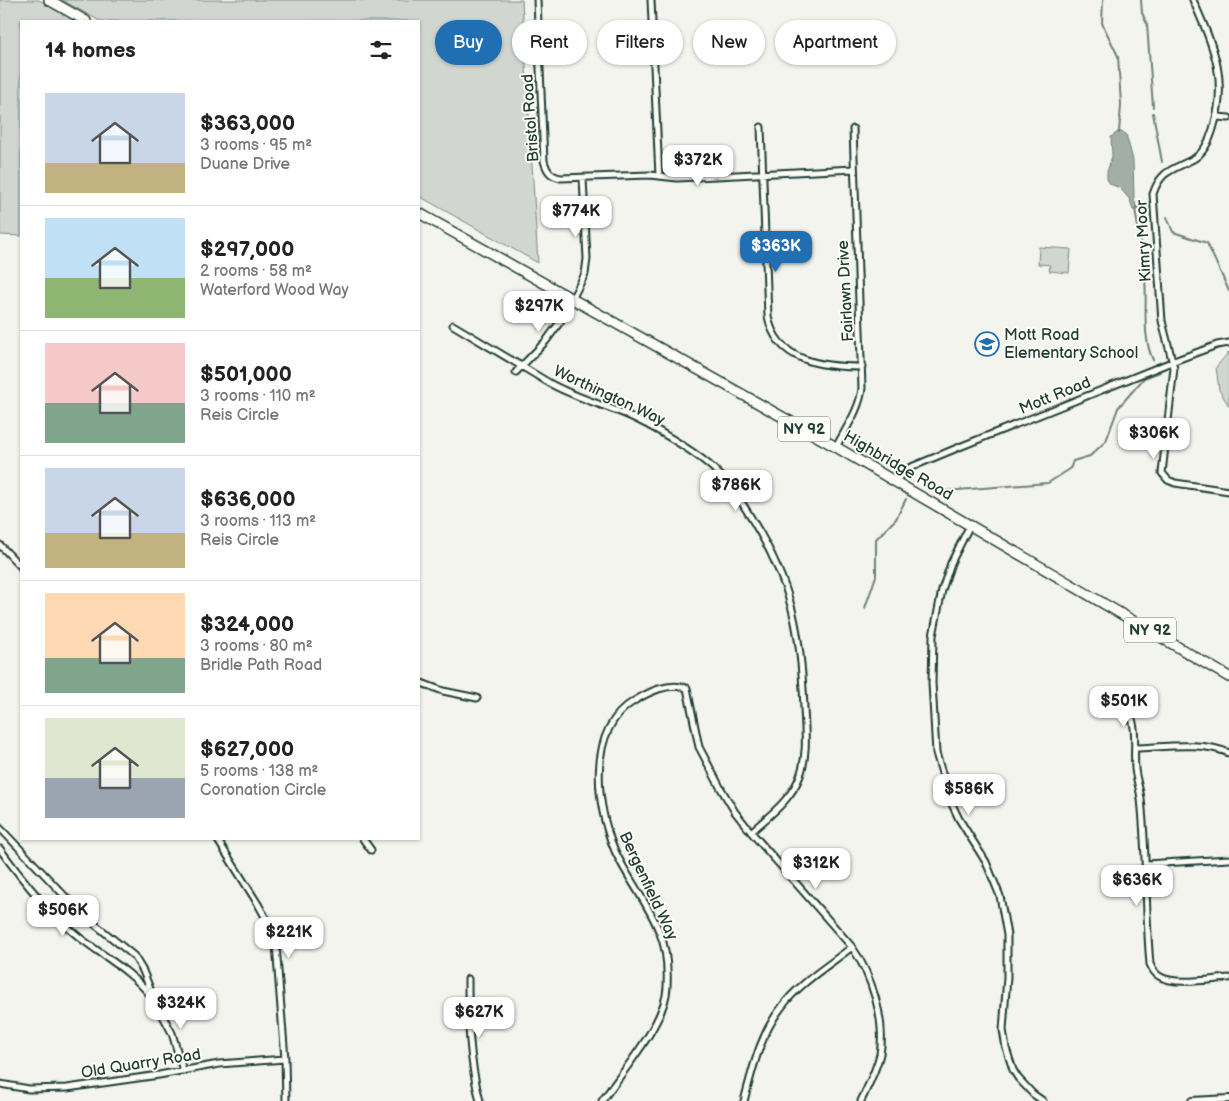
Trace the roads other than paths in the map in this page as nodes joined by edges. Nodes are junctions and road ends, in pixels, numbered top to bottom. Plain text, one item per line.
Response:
1 (49, 0) edge
2 (537, 0) edge
3 (651, 0) edge
4 (1193, 0) edge
5 (84, 20) edge
6 (1218, 117) junction
7 (1229, 118) edge
8 (760, 127) dead end
9 (853, 129) dead end
10 (854, 169) junction
11 (762, 174) junction
12 (659, 176) junction
13 (583, 178) junction
14 (420, 214) edge
15 (572, 300) junction
16 (452, 325) dead end
17 (1229, 343) edge
18 (1174, 362) junction
19 (521, 366) junction
20 (862, 367) junction
21 (516, 372) dead end
22 (836, 446) junction
23 (896, 481) junction
24 (1229, 491) edge
25 (970, 525) junction
26 (0, 545) edge
27 (20, 567) edge
28 (1229, 677) edge
29 (420, 682) edge
30 (477, 698) dead end
31 (1126, 705) dead end
32 (1135, 748) junction
33 (1229, 753) edge
34 (0, 828) edge
35 (751, 832) junction
36 (217, 840) edge
37 (363, 840) edge
38 (0, 849) edge
39 (371, 850) dead end
40 (1229, 859) edge
41 (1146, 864) junction
42 (852, 947) junction
43 (1229, 978) edge
44 (468, 979) dead end
45 (154, 999) junction
46 (286, 1059) junction
47 (183, 1071) junction
48 (0, 1084) edge
49 (1229, 1099) edge
50 (286, 1101) edge
51 (480, 1101) edge
52 (602, 1101) edge
53 (744, 1101) edge
54 (861, 1101) edge
55 (1043, 1101) edge
56 (1192, 1101) edge

1 - 5 highway
2 - 13 street, Bristol Road
3 - 12 street
4 - 6 street, Kimry Moor
6 - 7 street
6 - 18 street, Kimry Moor
8 - 11 street
9 - 10 street, Fairlawn Drive
10 - 11 street
10 - 20 street, Fairlawn Drive
11 - 12 street
11 - 20 street
12 - 13 street
13 - 15 street
14 - 15 highway, Highbridge Road / NY 92
15 - 19 street
15 - 22 highway, Highbridge Road / NY 92
16 - 19 street, Worthington Way
17 - 18 street, Mott Road
18 - 23 street, Mott Road
18 - 24 street
19 - 21 street
19 - 35 street, Worthington Way
20 - 22 street, Fairlawn Drive
22 - 23 highway, Highbridge Road / NY 92
23 - 25 highway, Highbridge Road / NY 92
25 - 28 highway, Highbridge Road / NY 92
25 - 55 street
26 - 27 street
29 - 30 street
31 - 32 street
32 - 33 street
32 - 41 street
34 - 45 street
35 - 42 street
35 - 52 street, Bergenfield Way
36 - 46 street
37 - 39 street
38 - 45 street
40 - 41 street
41 - 43 street
42 - 53 street
42 - 54 street
44 - 51 street
45 - 47 street
46 - 47 street, Old Quarry Road
46 - 50 street
47 - 48 street, Old Quarry Road
49 - 56 street

